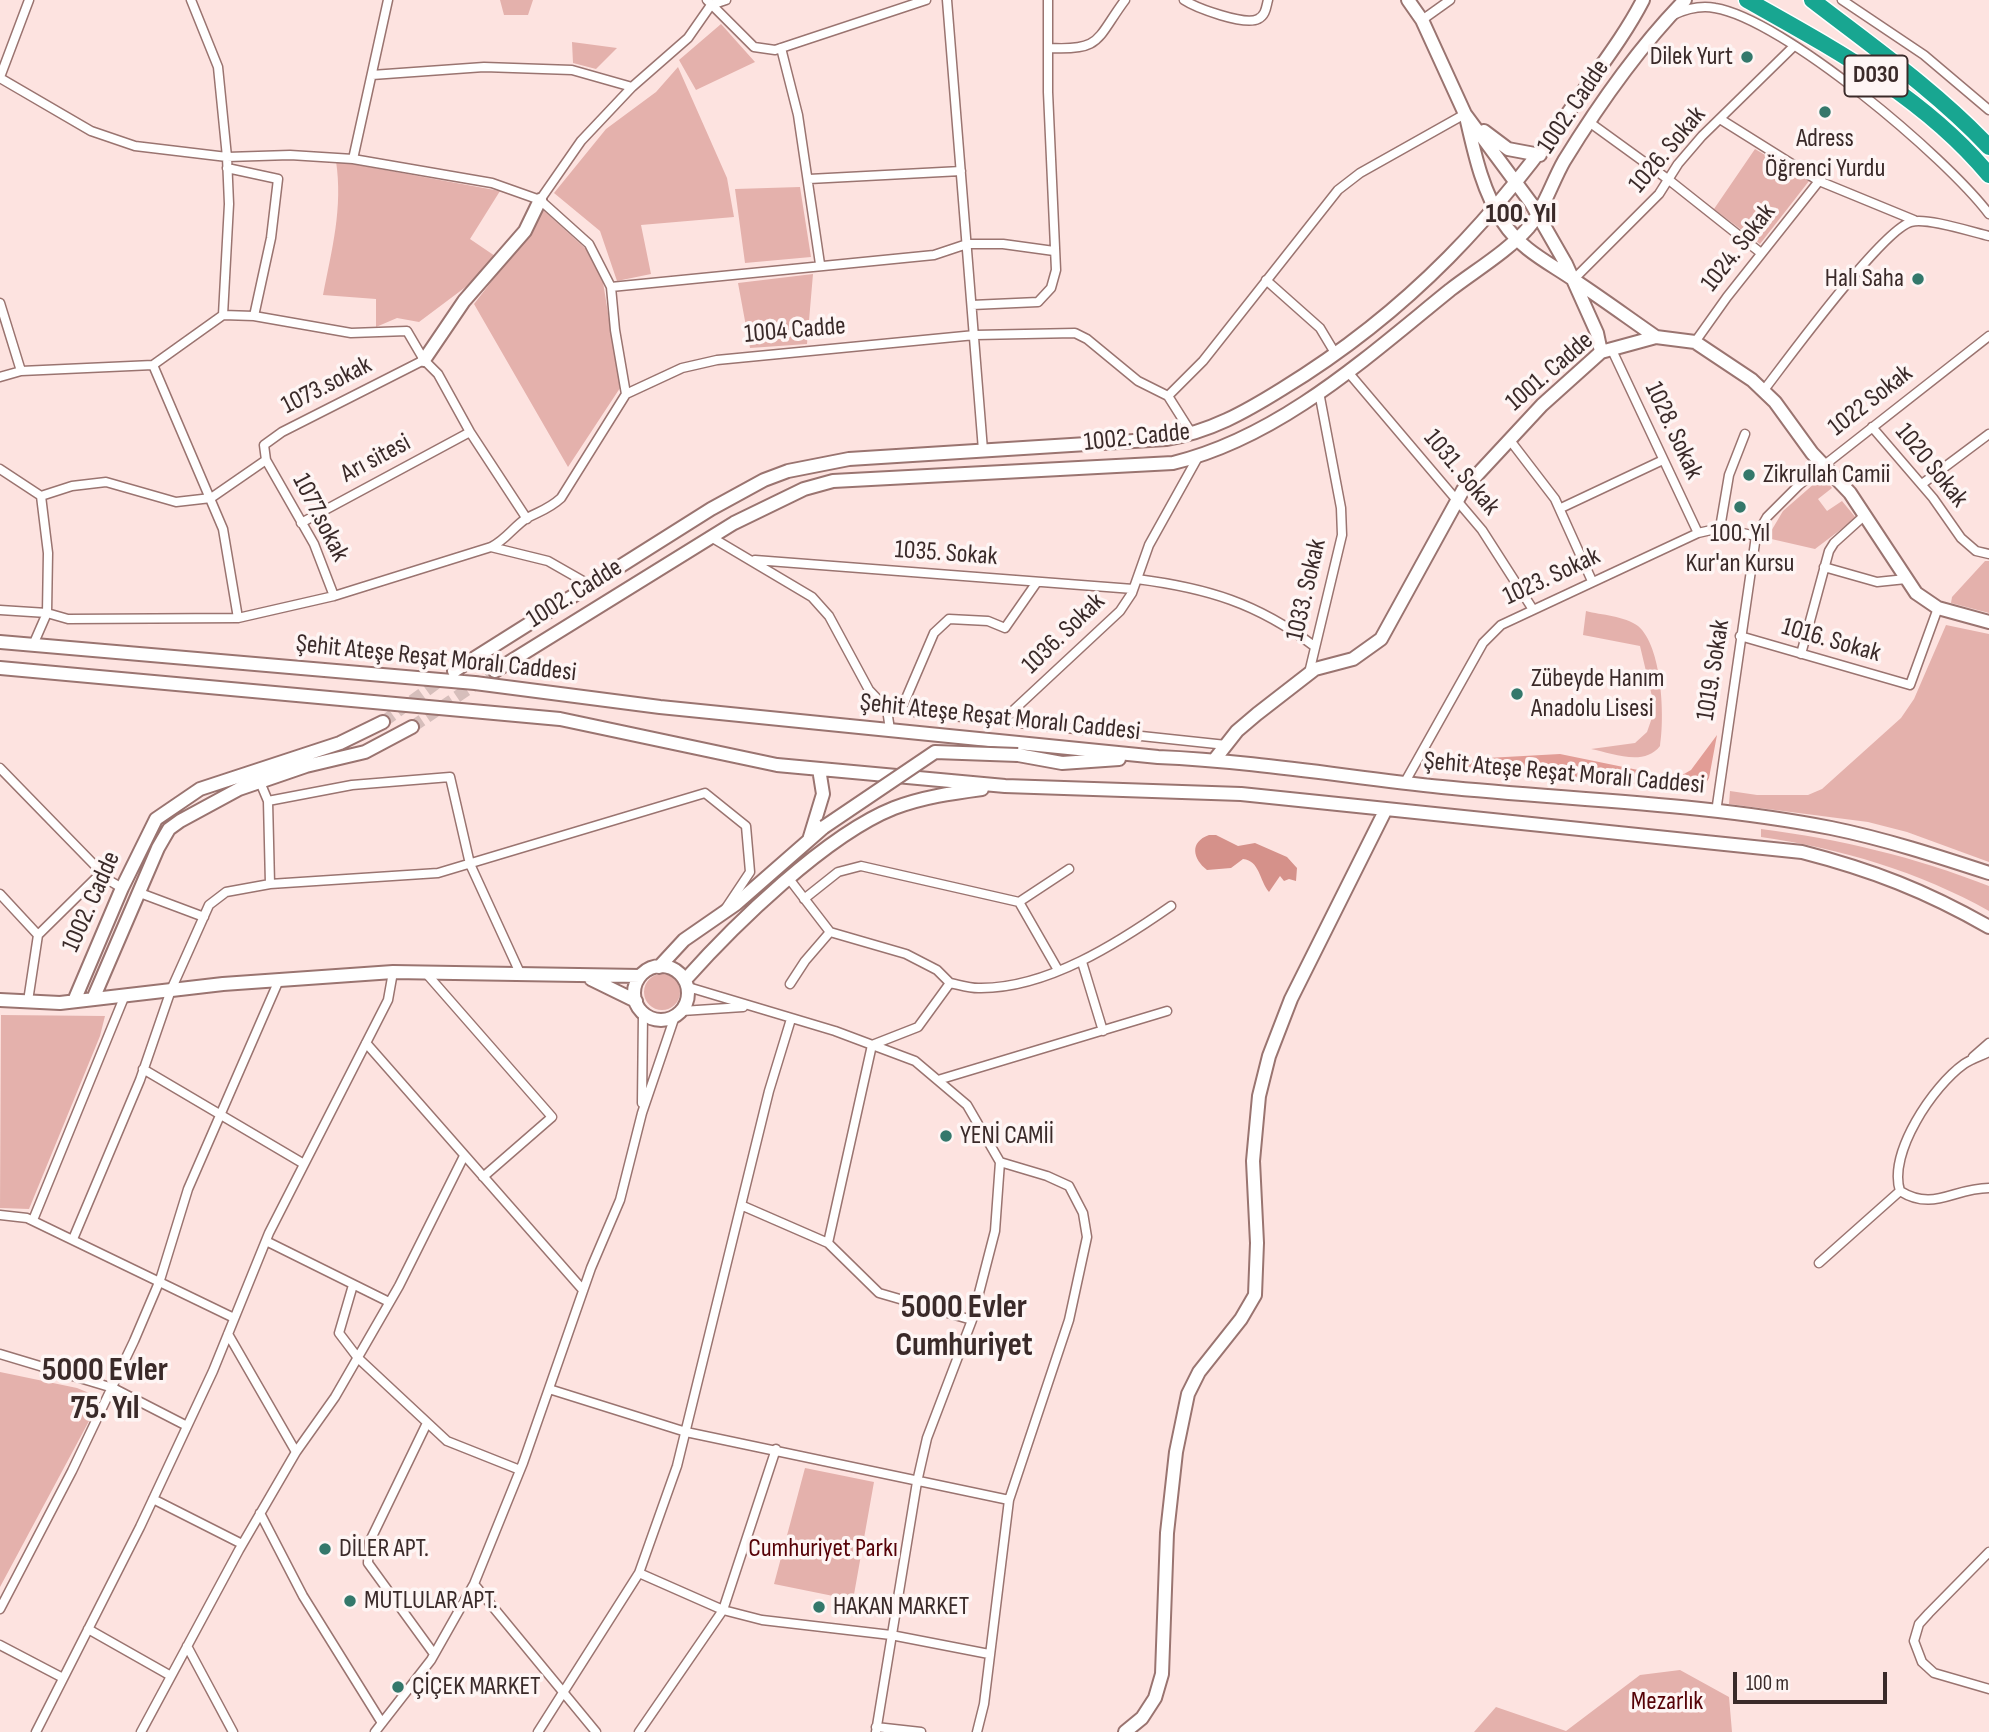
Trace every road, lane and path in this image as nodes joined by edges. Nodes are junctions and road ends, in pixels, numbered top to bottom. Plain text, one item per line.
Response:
1 (29, 0) edge
2 (191, 0) edge
3 (388, 0) edge
4 (726, 0) edge
5 (926, 0) edge
6 (947, 0) edge
7 (1048, 0) edge
8 (1125, 0) edge
9 (1184, 0) edge
10 (1268, 0) edge
11 (1408, 0) edge
12 (1450, 0) edge
13 (1643, 0) edge
14 (1685, 0) edge
15 (1747, 0) edge
16 (1842, 0) edge
17 (1816, 2) edge
18 (709, 3) edge
19 (1666, 19) junction
20 (1422, 20) junction
21 (1793, 47) junction
22 (781, 48) junction
23 (1049, 48) junction
24 (372, 75) junction
25 (0, 77) edge
26 (632, 87) junction
27 (1989, 110) edge
28 (1465, 114) junction
29 (1720, 120) junction
30 (1589, 122) junction
31 (1989, 147) edge
32 (1540, 155) junction
33 (227, 157) junction
34 (353, 159) junction
35 (228, 168) junction
36 (961, 171) junction
37 (1989, 175) edge
38 (809, 179) junction
39 (1669, 180) junction
40 (1819, 181) junction
41 (1517, 183) junction
42 (540, 200) junction
43 (1496, 210) junction
44 (1537, 213) junction
45 (1989, 214) edge
46 (1917, 220) junction
47 (1989, 236) edge
48 (1516, 238) junction
49 (967, 244) junction
50 (1054, 251) junction
51 (1761, 253) junction
52 (820, 264) junction
53 (1574, 279) junction
54 (1266, 280) junction
55 (611, 287) junction
56 (0, 303) edge
57 (972, 305) junction
58 (223, 315) junction
59 (254, 316) junction
60 (975, 335) junction
61 (1989, 336) edge
62 (1656, 337) junction
63 (1695, 342) junction
64 (1606, 350) junction
65 (1335, 353) junction
66 (424, 360) junction
67 (153, 365) junction
68 (21, 371) junction
69 (1348, 372) junction
70 (0, 377) edge
71 (1764, 390) junction
72 (1319, 392) junction
73 (626, 394) junction
74 (1168, 396) junction
75 (1872, 427) junction
76 (470, 432) junction
77 (1745, 434) dead end
78 (1989, 434) edge
79 (1192, 435) junction
80 (1509, 439) junction
81 (983, 450) junction
82 (1198, 457) junction
83 (265, 460) junction
84 (1663, 460) junction
85 (1824, 464) junction
86 (0, 469) edge
87 (985, 473) junction
88 (1922, 484) junction
89 (41, 496) junction
90 (211, 498) junction
91 (1457, 499) junction
92 (1561, 508) junction
93 (1865, 515) junction
94 (698, 517) junction
95 (527, 519) junction
96 (301, 523) junction
97 (1720, 528) junction
98 (1698, 533) junction
99 (1756, 536) junction
100 (711, 537) junction
101 (491, 547) junction
102 (1989, 554) edge
103 (755, 560) junction
104 (1824, 567) junction
105 (1137, 579) junction
106 (1906, 579) junction
107 (1592, 580) junction
108 (1037, 582) junction
109 (590, 585) junction
110 (1133, 589) junction
111 (334, 596) junction
112 (603, 604) junction
113 (1532, 608) junction
114 (1938, 608) junction
115 (0, 610) edge
116 (47, 613) junction
117 (238, 618) junction
118 (1989, 622) edge
119 (1740, 636) junction
120 (0, 642) edge
121 (33, 645) junction
122 (1314, 646) junction
123 (1801, 654) junction
124 (0, 668) edge
125 (454, 671) tunnel mouth
126 (495, 671) tunnel mouth
127 (1309, 673) junction
128 (887, 709) junction
129 (901, 710) junction
130 (1004, 719) junction
131 (383, 722) tunnel mouth
132 (412, 727) tunnel mouth
133 (890, 730) junction
134 (1226, 746) junction
135 (1158, 757) junction
136 (1215, 759) junction
137 (0, 768) edge
138 (819, 769) junction
139 (259, 776) junction
140 (1405, 782) junction
141 (1005, 786) junction
142 (268, 802) junction
143 (1386, 809) junction
144 (1716, 811) junction
145 (809, 841) junction
146 (470, 864) junction
147 (1069, 869) dead end
148 (102, 872) junction
149 (1989, 873) edge
150 (790, 880) junction
151 (270, 884) junction
152 (122, 888) junction
153 (140, 893) junction
154 (0, 894) edge
155 (804, 899) junction
156 (1019, 902) junction
157 (1171, 906) dead end
158 (723, 914) junction
159 (204, 917) junction
160 (1989, 927) edge
161 (830, 932) junction
162 (38, 935) junction
163 (1082, 962) junction
164 (659, 967) junction
165 (1058, 970) junction
166 (393, 972) junction
167 (424, 972) junction
168 (520, 973) junction
169 (640, 976) junction
170 (588, 978) junction
171 (279, 980) junction
172 (950, 983) junction
173 (686, 984) junction
174 (790, 985) dead end
175 (171, 990) junction
176 (125, 995) junction
177 (93, 999) junction
178 (0, 1000) edge
179 (28, 1001) junction
180 (74, 1001) junction
181 (636, 1001) junction
182 (749, 1007) junction
183 (1167, 1012) dead end
184 (643, 1013) junction
185 (678, 1014) junction
186 (791, 1019) junction
187 (1103, 1031) junction
188 (366, 1043) junction
189 (1989, 1043) edge
190 (872, 1045) junction
191 (1989, 1052) edge
192 (1964, 1064) junction
193 (143, 1069) junction
194 (938, 1080) junction
195 (642, 1113) junction
196 (220, 1114) junction
197 (464, 1156) junction
198 (1000, 1162) junction
199 (304, 1164) junction
200 (483, 1177) junction
201 (1989, 1188) edge
202 (1900, 1191) junction
203 (743, 1206) junction
204 (0, 1215) edge
205 (33, 1220) junction
206 (73, 1238) junction
207 (266, 1241) junction
208 (828, 1243) junction
209 (1819, 1263) dead end
210 (160, 1280) junction
211 (353, 1284) junction
212 (583, 1290) junction
213 (389, 1303) junction
214 (234, 1318) junction
215 (972, 1320) junction
216 (228, 1334) junction
217 (0, 1354) edge
218 (358, 1358) junction
219 (113, 1388) junction
220 (549, 1389) junction
221 (427, 1423) junction
222 (187, 1426) junction
223 (686, 1432) junction
224 (776, 1449) junction
225 (296, 1452) junction
226 (520, 1470) junction
227 (917, 1482) junction
228 (153, 1499) junction
229 (1009, 1500) junction
230 (260, 1513) junction
231 (242, 1544) junction
232 (1989, 1552) edge
233 (639, 1573) junction
234 (474, 1584) junction
235 (0, 1609) edge
236 (723, 1610) junction
237 (88, 1629) junction
238 (891, 1635) junction
239 (0, 1645) edge
240 (187, 1646) junction
241 (434, 1654) junction
242 (989, 1654) junction
243 (171, 1676) junction
244 (63, 1678) junction
245 (1989, 1689) edge
246 (563, 1692) junction
247 (382, 1723) junction
248 (876, 1730) edge
249 (36, 1732) edge
250 (141, 1732) edge
251 (233, 1732) edge
252 (375, 1732) edge
253 (538, 1732) edge
254 (596, 1732) edge
255 (639, 1732) edge
256 (921, 1732) edge
257 (977, 1732) edge
258 (1125, 1732) edge

1 - 25 street
2 - 33 street
3 - 24 street
4 - 18 street
5 - 22 street
6 - 36 street
7 - 23 street
8 - 23 street
9 - 10 street
11 - 20 main road
12 - 20 street
13 - 32 main road, 1002. Cadde
14 - 19 main road, 1002. Cadde
15 - 37 highway, D030
16 - 27 street
17 - 31 highway, D030
18 - 22 street
18 - 26 street
19 - 21 street
19 - 30 main road, 1002. Cadde
20 - 28 main road
21 - 29 street, 1026. Sokak
21 - 45 street
22 - 38 street
23 - 50 street
24 - 26 street
24 - 34 street
25 - 33 street
26 - 42 street
28 - 32 main road
28 - 41 main road
28 - 43 main road
28 - 54 street
29 - 39 street, 1026. Sokak
29 - 40 street
30 - 39 street
30 - 44 main road, 1002. Cadde
32 - 41 main road, 1002. Cadde
33 - 34 street
33 - 35 street
34 - 42 street
35 - 58 street
35 - 59 street
36 - 38 street
36 - 49 street
38 - 52 street
39 - 51 street
39 - 53 street, 1026. Sokak
40 - 46 street
40 - 51 street, 1024. Sokak
41 - 43 main road, 1002. Cadde
41 - 44 main road
42 - 55 street
42 - 66 main road
43 - 48 main road
43 - 65 main road, 1002. Cadde
44 - 48 main road, 1002. Cadde
44 - 53 main road
46 - 47 street
46 - 71 street
48 - 53 main road
48 - 69 main road, 1002. Cadde
49 - 50 street
49 - 52 street
49 - 57 street
50 - 57 street
51 - 63 street, 1024. Sokak
52 - 55 street
53 - 62 main road
53 - 64 main road
54 - 65 street
54 - 74 street
55 - 73 street
56 - 68 street
57 - 60 street
58 - 59 street
58 - 67 street
59 - 66 street
60 - 73 street, 1004 Cadde
60 - 74 street, 1004 Cadde
60 - 81 street
61 - 75 street, 1022 Sokak
62 - 63 main road, 1001. Cadde
62 - 64 main road, 1001. Cadde
63 - 71 main road, 1001. Cadde
64 - 80 main road, 1001. Cadde
64 - 84 street, 1028. Sokak
65 - 69 main road
65 - 79 main road, 1002. Cadde
66 - 76 street
66 - 83 street, 1073.sokak
67 - 68 street
67 - 90 street
68 - 70 street
69 - 72 main road, 1002. Cadde
69 - 91 street, 1031. Sokak
71 - 85 main road, 1001. Cadde
72 - 82 main road, 1002. Cadde
72 - 122 street, 1033. Sokak
73 - 95 street
74 - 79 street
75 - 85 street, 1022 Sokak
75 - 88 street, 1020 Sokak
76 - 95 street
76 - 96 street, Arı sitesi
77 - 97 street
78 - 88 street
79 - 81 main road, 1002. Cadde
79 - 82 main road
80 - 91 main road, 1001. Cadde
80 - 92 street
81 - 87 main road
81 - 94 main road, 1002. Cadde
82 - 87 main road, 1002. Cadde
82 - 105 street, 1036. Sokak
83 - 90 street
83 - 96 street, 1077.sokak
84 - 92 street
84 - 98 street, 1028. Sokak
85 - 93 main road, 1001. Cadde
85 - 99 street, 1022 Sokak
86 - 89 street
87 - 100 main road, 1002. Cadde
88 - 102 street, 1020 Sokak
89 - 90 street
89 - 116 street
90 - 117 street
91 - 113 street, 1031. Sokak
91 - 127 main road, 1001. Cadde
92 - 107 street
93 - 104 street
93 - 106 main road, 1001. Cadde
94 - 100 main road
94 - 109 main road, 1002. Cadde
95 - 101 street
96 - 111 street, 1077.sokak
97 - 98 street, 1023. Sokak
97 - 99 street, 1023. Sokak
98 - 107 street, 1023. Sokak
99 - 119 street, 1019. Sokak
100 - 103 street
100 - 112 main road, 1002. Cadde
101 - 109 street
101 - 111 street
103 - 108 street, 1035. Sokak
103 - 128 street
104 - 106 street
104 - 123 street
105 - 110 street, 1036. Sokak
105 - 122 street
106 - 114 main road, 1001. Cadde
107 - 113 street, 1023. Sokak
108 - 110 street, 1035. Sokak
108 - 129 street
109 - 112 main road
109 - 125 main road, 1002. Cadde
110 - 130 street, 1036. Sokak
111 - 117 street
112 - 126 main road, 1002. Cadde
113 - 140 street, 1023. Sokak
114 - 118 main road, 1001. Cadde
114 - 123 street, 1016. Sokak
115 - 116 street
116 - 117 street
116 - 121 street
119 - 123 street, 1016. Sokak
119 - 144 street, 1019. Sokak
120 - 121 main road, Şehit Ateşe Reşat Moralı Caddesi
121 - 133 main road, Şehit Ateşe Reşat Moralı Caddesi
122 - 127 street, 1033. Sokak
124 - 138 main road
127 - 134 main road, 1001. Cadde
128 - 129 street
128 - 133 street
129 - 130 street
130 - 134 street
131 - 139 main road, 1002. Cadde
132 - 139 main road, 1002. Cadde
133 - 135 main road, Şehit Ateşe Reşat Moralı Caddesi
134 - 136 main road, 1001. Cadde
135 - 136 main road, Şehit Ateşe Reşat Moralı Caddesi
135 - 145 main road, bridge
136 - 140 main road, Şehit Ateşe Reşat Moralı Caddesi
137 - 148 street
138 - 141 main road
138 - 145 main road
139 - 142 street
139 - 152 main road, 1002. Cadde
139 - 153 main road, 1002. Cadde
140 - 144 main road, Şehit Ateşe Reşat Moralı Caddesi
141 - 143 main road
141 - 150 main road
142 - 146 street
142 - 151 street
143 - 160 main road
143 - 258 main road
144 - 149 main road, Şehit Ateşe Reşat Moralı Caddesi
145 - 158 main road
146 - 151 street
146 - 158 street
146 - 168 street
147 - 156 street
148 - 152 street
148 - 162 street
150 - 155 street
150 - 173 main road
151 - 159 street
152 - 153 main road
152 - 180 main road, 1002. Cadde
153 - 159 street
153 - 177 main road, 1002. Cadde
154 - 162 street
155 - 156 street
155 - 161 street
156 - 165 street
157 - 163 street
158 - 164 main road
159 - 175 street
161 - 172 street
161 - 174 street
162 - 179 street
163 - 165 street
163 - 187 street
164 - 169 main road
164 - 173 main road
165 - 172 street
166 - 167 main road
166 - 171 main road
166 - 188 street
167 - 168 main road
167 - 200 street
168 - 170 main road
169 - 170 main road
169 - 181 main road
170 - 181 main road
171 - 175 main road
171 - 196 street
172 - 190 street
173 - 182 street
173 - 185 main road
175 - 176 main road
175 - 193 street
176 - 177 main road
176 - 205 street
177 - 180 main road
178 - 179 main road
179 - 180 main road
181 - 184 main road
182 - 185 street
182 - 186 street
183 - 187 street
184 - 185 main road
184 - 195 street
185 - 195 street
186 - 190 street
186 - 203 street
187 - 194 street
188 - 197 street
188 - 199 street
189 - 192 street
190 - 194 street
190 - 208 street
191 - 192 street
192 - 202 street
193 - 196 street
193 - 206 street
194 - 198 street
195 - 212 street
196 - 199 street
196 - 210 street
197 - 200 street
197 - 213 street
198 - 215 street
198 - 229 street
199 - 207 street
200 - 212 street
201 - 202 street
202 - 209 street
203 - 208 street
203 - 223 street
204 - 205 street
205 - 206 street
206 - 210 street
207 - 211 street
207 - 214 street
208 - 215 street
210 - 214 street
210 - 219 street
211 - 213 street
211 - 218 street
212 - 220 street
213 - 218 street
214 - 216 street
215 - 227 street
216 - 222 street
216 - 225 street
217 - 219 street
218 - 221 street
218 - 225 street
219 - 222 street
219 - 235 street
220 - 223 street
220 - 226 street
221 - 226 street
221 - 241 street
222 - 228 street
223 - 224 street
223 - 233 street
224 - 227 street
224 - 236 street
225 - 230 street
226 - 234 street
227 - 229 street
227 - 238 street
228 - 231 street
228 - 237 street
229 - 242 street
230 - 231 street
230 - 247 street
231 - 240 street
232 - 245 street
233 - 236 street
233 - 246 street
234 - 241 street
234 - 246 street
236 - 238 street
236 - 255 street
237 - 243 street
237 - 244 street
238 - 242 street
238 - 248 street
239 - 244 street
240 - 243 street
240 - 251 street
241 - 247 street
242 - 257 street
243 - 250 street
244 - 249 street
246 - 253 street
246 - 254 street
247 - 252 street
248 - 256 street

